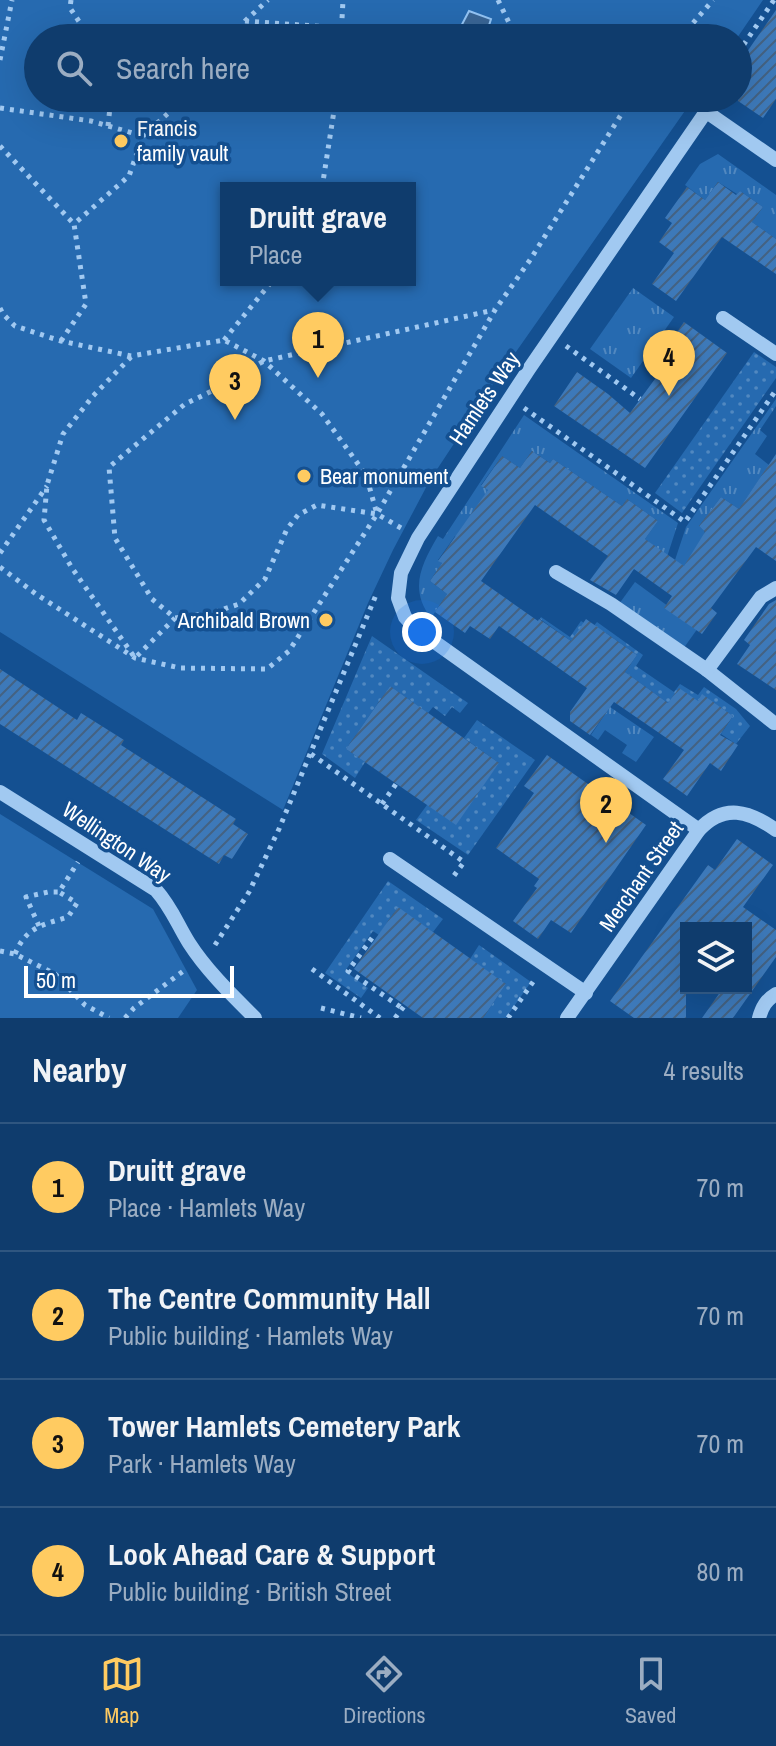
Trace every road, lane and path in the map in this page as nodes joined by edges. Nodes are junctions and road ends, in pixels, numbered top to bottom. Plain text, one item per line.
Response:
1 (12, 0) edge
2 (71, 0) edge
3 (268, 0) edge
4 (343, 0) edge
5 (498, 0) edge
6 (713, 0) edge
7 (774, 0) edge
8 (245, 21) junction
9 (81, 24) edge
10 (243, 24) edge
11 (287, 24) edge
12 (342, 24) edge
13 (511, 24) edge
14 (692, 24) edge
15 (752, 32) edge
16 (0, 60) edge
17 (0, 108) edge
18 (24, 111) edge
19 (28, 112) edge
20 (110, 112) edge
21 (170, 112) edge
22 (334, 112) edge
23 (623, 112) edge
24 (108, 126) junction
25 (143, 136) junction
26 (0, 146) edge
27 (776, 160) edge
28 (323, 182) edge
29 (74, 224) junction
30 (269, 286) edge
31 (495, 310) junction
32 (1, 313) edge
33 (723, 318) dead end
34 (552, 336) junction
35 (224, 340) junction
36 (61, 341) junction
37 (776, 354) edge
38 (131, 356) junction
39 (264, 361) junction
40 (776, 390) edge
41 (510, 398) junction
42 (640, 399) dead end
43 (47, 485) junction
44 (377, 514) junction
45 (418, 538) junction
46 (0, 553) edge
47 (0, 567) edge
48 (556, 572) dead end
49 (776, 588) edge
50 (378, 589) dead end
51 (175, 618) junction
52 (135, 658) junction
53 (707, 670) junction
54 (774, 723) dead end
55 (311, 754) junction
56 (396, 784) dead end
57 (0, 792) edge
58 (382, 804) junction
59 (699, 830) junction
60 (776, 830) edge
61 (390, 859) dead end
62 (77, 862) dead end
63 (59, 892) junction
64 (440, 894) junction
65 (39, 926) junction
66 (372, 938) dead end
67 (212, 950) dead end
68 (0, 951) edge
69 (15, 954) junction
70 (545, 965) junction
71 (190, 966) dead end
72 (312, 969) dead end
73 (55, 974) junction
74 (37, 983) dead end
75 (586, 993) junction
76 (776, 994) edge
77 (321, 1008) dead end
78 (109, 1018) edge
79 (125, 1018) edge
80 (255, 1018) edge
81 (361, 1018) edge
82 (380, 1018) edge
83 (395, 1018) edge
84 (508, 1018) edge
85 (567, 1018) edge
86 (759, 1018) edge

1 - 16 path
2 - 9 path
3 - 8 path
4 - 12 path
5 - 13 path
6 - 14 path
7 - 15 path
8 - 10 path
8 - 11 path
17 - 18 path
19 - 24 path
20 - 24 path
21 - 25 path
22 - 28 path
23 - 31 path
24 - 25 path
25 - 29 path
26 - 29 path
27 - 34 street, Hamlets Way
29 - 36 path
30 - 35 path
31 - 39 path
31 - 44 path
32 - 36 path
33 - 37 street
34 - 41 street, Hamlets Way
34 - 42 path
35 - 38 path
35 - 39 path
36 - 38 path
38 - 43 path
39 - 44 path
39 - 51 path
40 - 41 path
41 - 45 street, Hamlets Way
43 - 46 path
43 - 52 path
44 - 45 path
44 - 51 path
44 - 52 path
45 - 59 street, Hamlets Way
47 - 52 path
48 - 53 street
49 - 53 street
50 - 55 path
51 - 52 path
53 - 54 street
55 - 58 path
55 - 67 path
56 - 58 path
57 - 80 street, Wellington Way
58 - 64 path
59 - 60 street, Merchant Street
59 - 75 street, Merchant Street
61 - 64 street
62 - 63 path
63 - 65 path
63 - 65 path
64 - 70 street
65 - 69 path
66 - 83 path
68 - 69 path
69 - 73 path
70 - 75 street
70 - 84 path
71 - 79 path
72 - 82 path
73 - 74 path
73 - 78 path
75 - 85 street, Merchant Street
76 - 86 street
77 - 81 path

